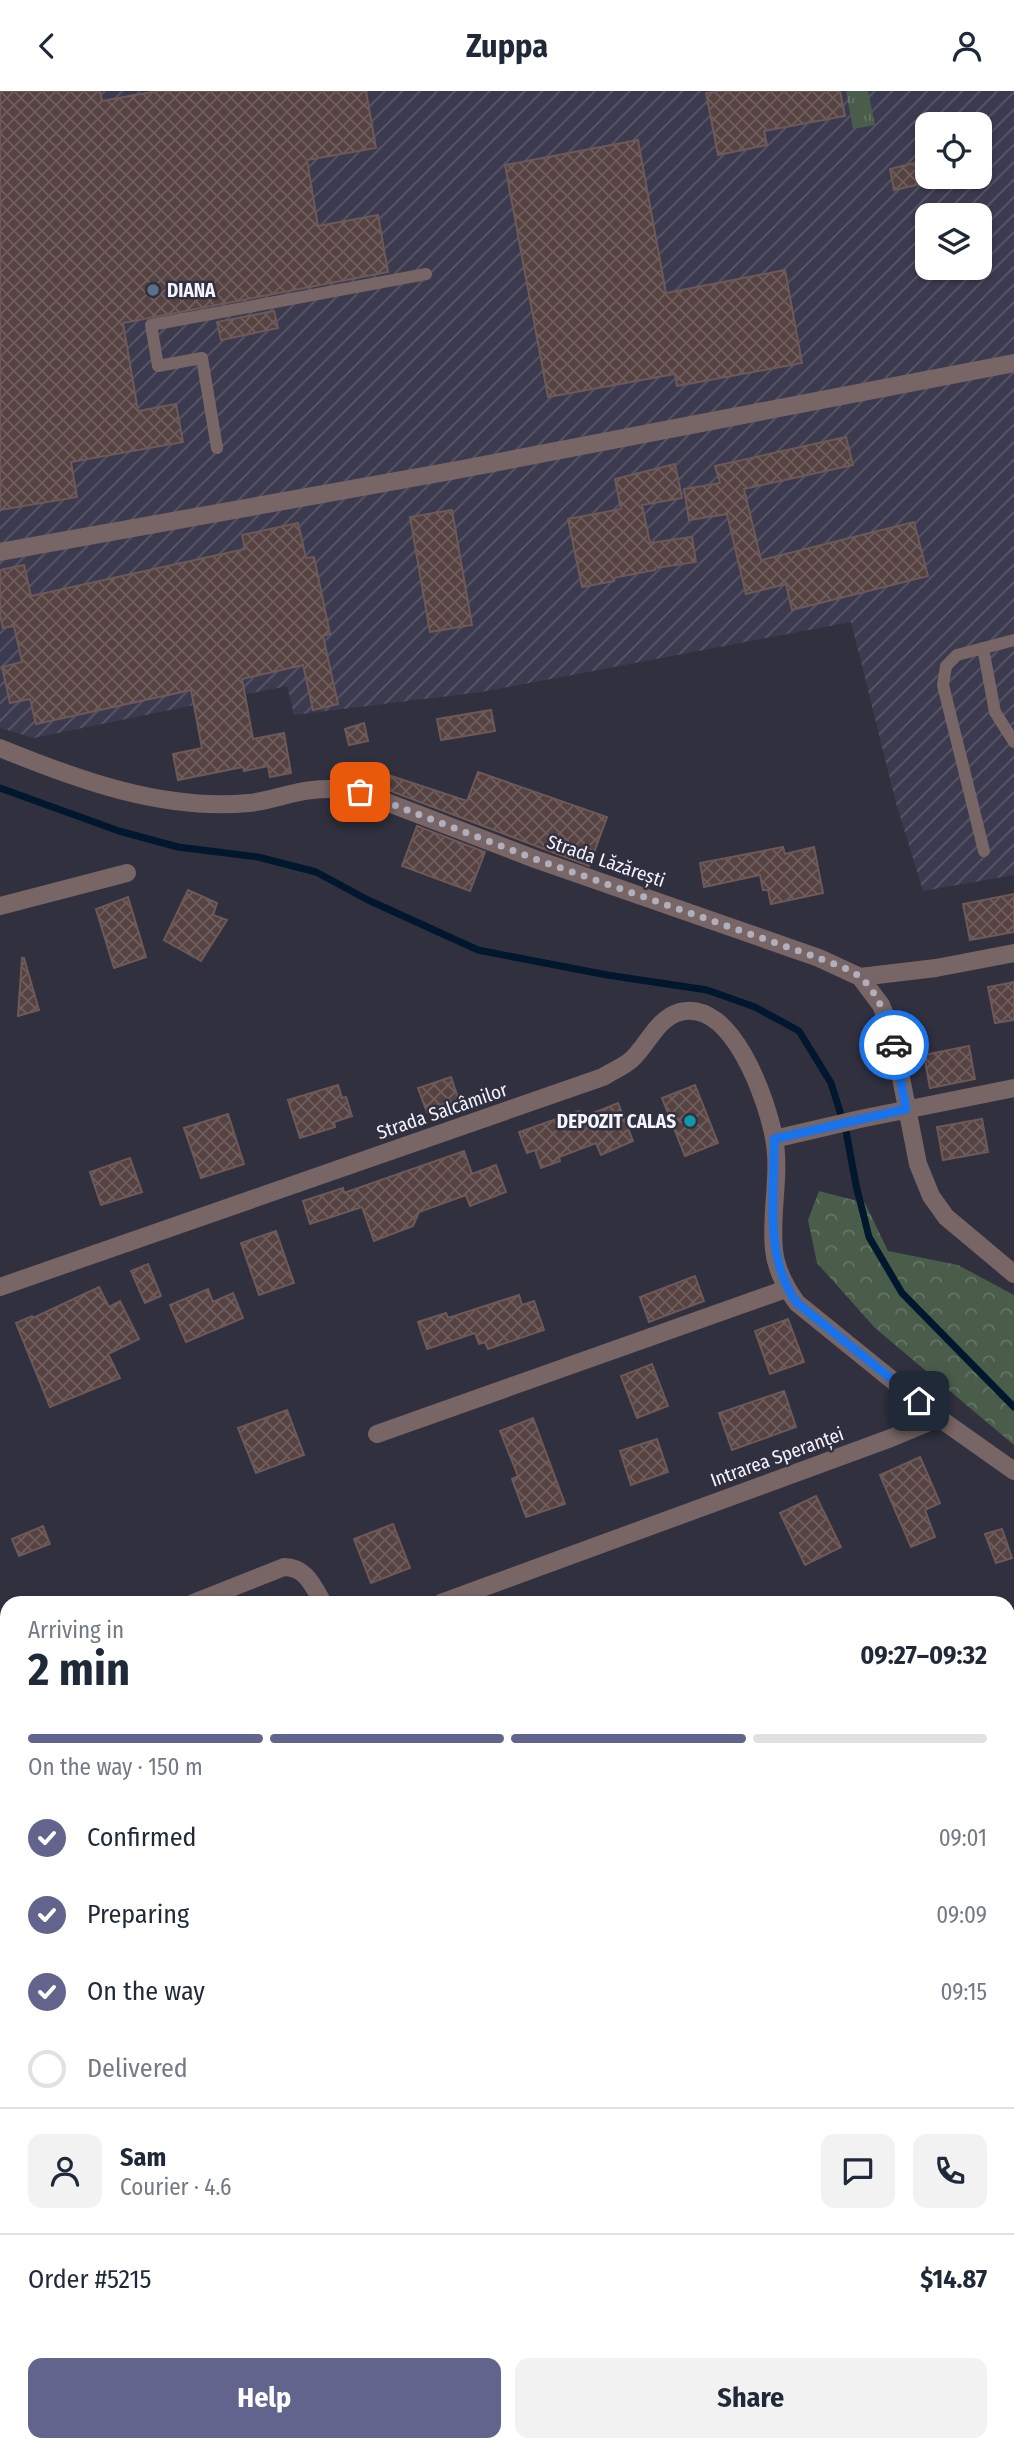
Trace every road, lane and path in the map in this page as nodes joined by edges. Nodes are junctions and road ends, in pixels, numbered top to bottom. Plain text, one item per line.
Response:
1 (426, 274) dead end
2 (1014, 363) edge
3 (217, 448) dead end
4 (0, 552) edge
5 (1014, 640) edge
6 (983, 648) junction
7 (1014, 742) edge
8 (0, 748) edge
9 (984, 851) dead end
10 (127, 873) dead end
11 (0, 906) edge
12 (1014, 953) edge
13 (860, 977) junction
14 (1014, 1088) edge
15 (906, 1109) junction
16 (774, 1139) junction
17 (1014, 1274) edge
18 (0, 1287) edge
19 (786, 1289) junction
20 (939, 1417) junction
21 (377, 1434) dead end
22 (1014, 1471) edge
23 (211, 1596) edge
24 (319, 1596) edge
25 (460, 1596) edge

1 - 3 lane
2 - 4 street
5 - 6 lane
6 - 7 lane
6 - 9 lane
8 - 13 street, Strada Lăzărești
10 - 11 street
12 - 13 street
13 - 15 street, Strada Lăzărești
14 - 15 street
15 - 16 street
15 - 17 street, Strada Lăzărești
16 - 18 street, Strada Salcâmilor
16 - 19 street
19 - 20 street
19 - 21 street
20 - 22 street
20 - 25 street, Intrarea Speranței
23 - 24 street

